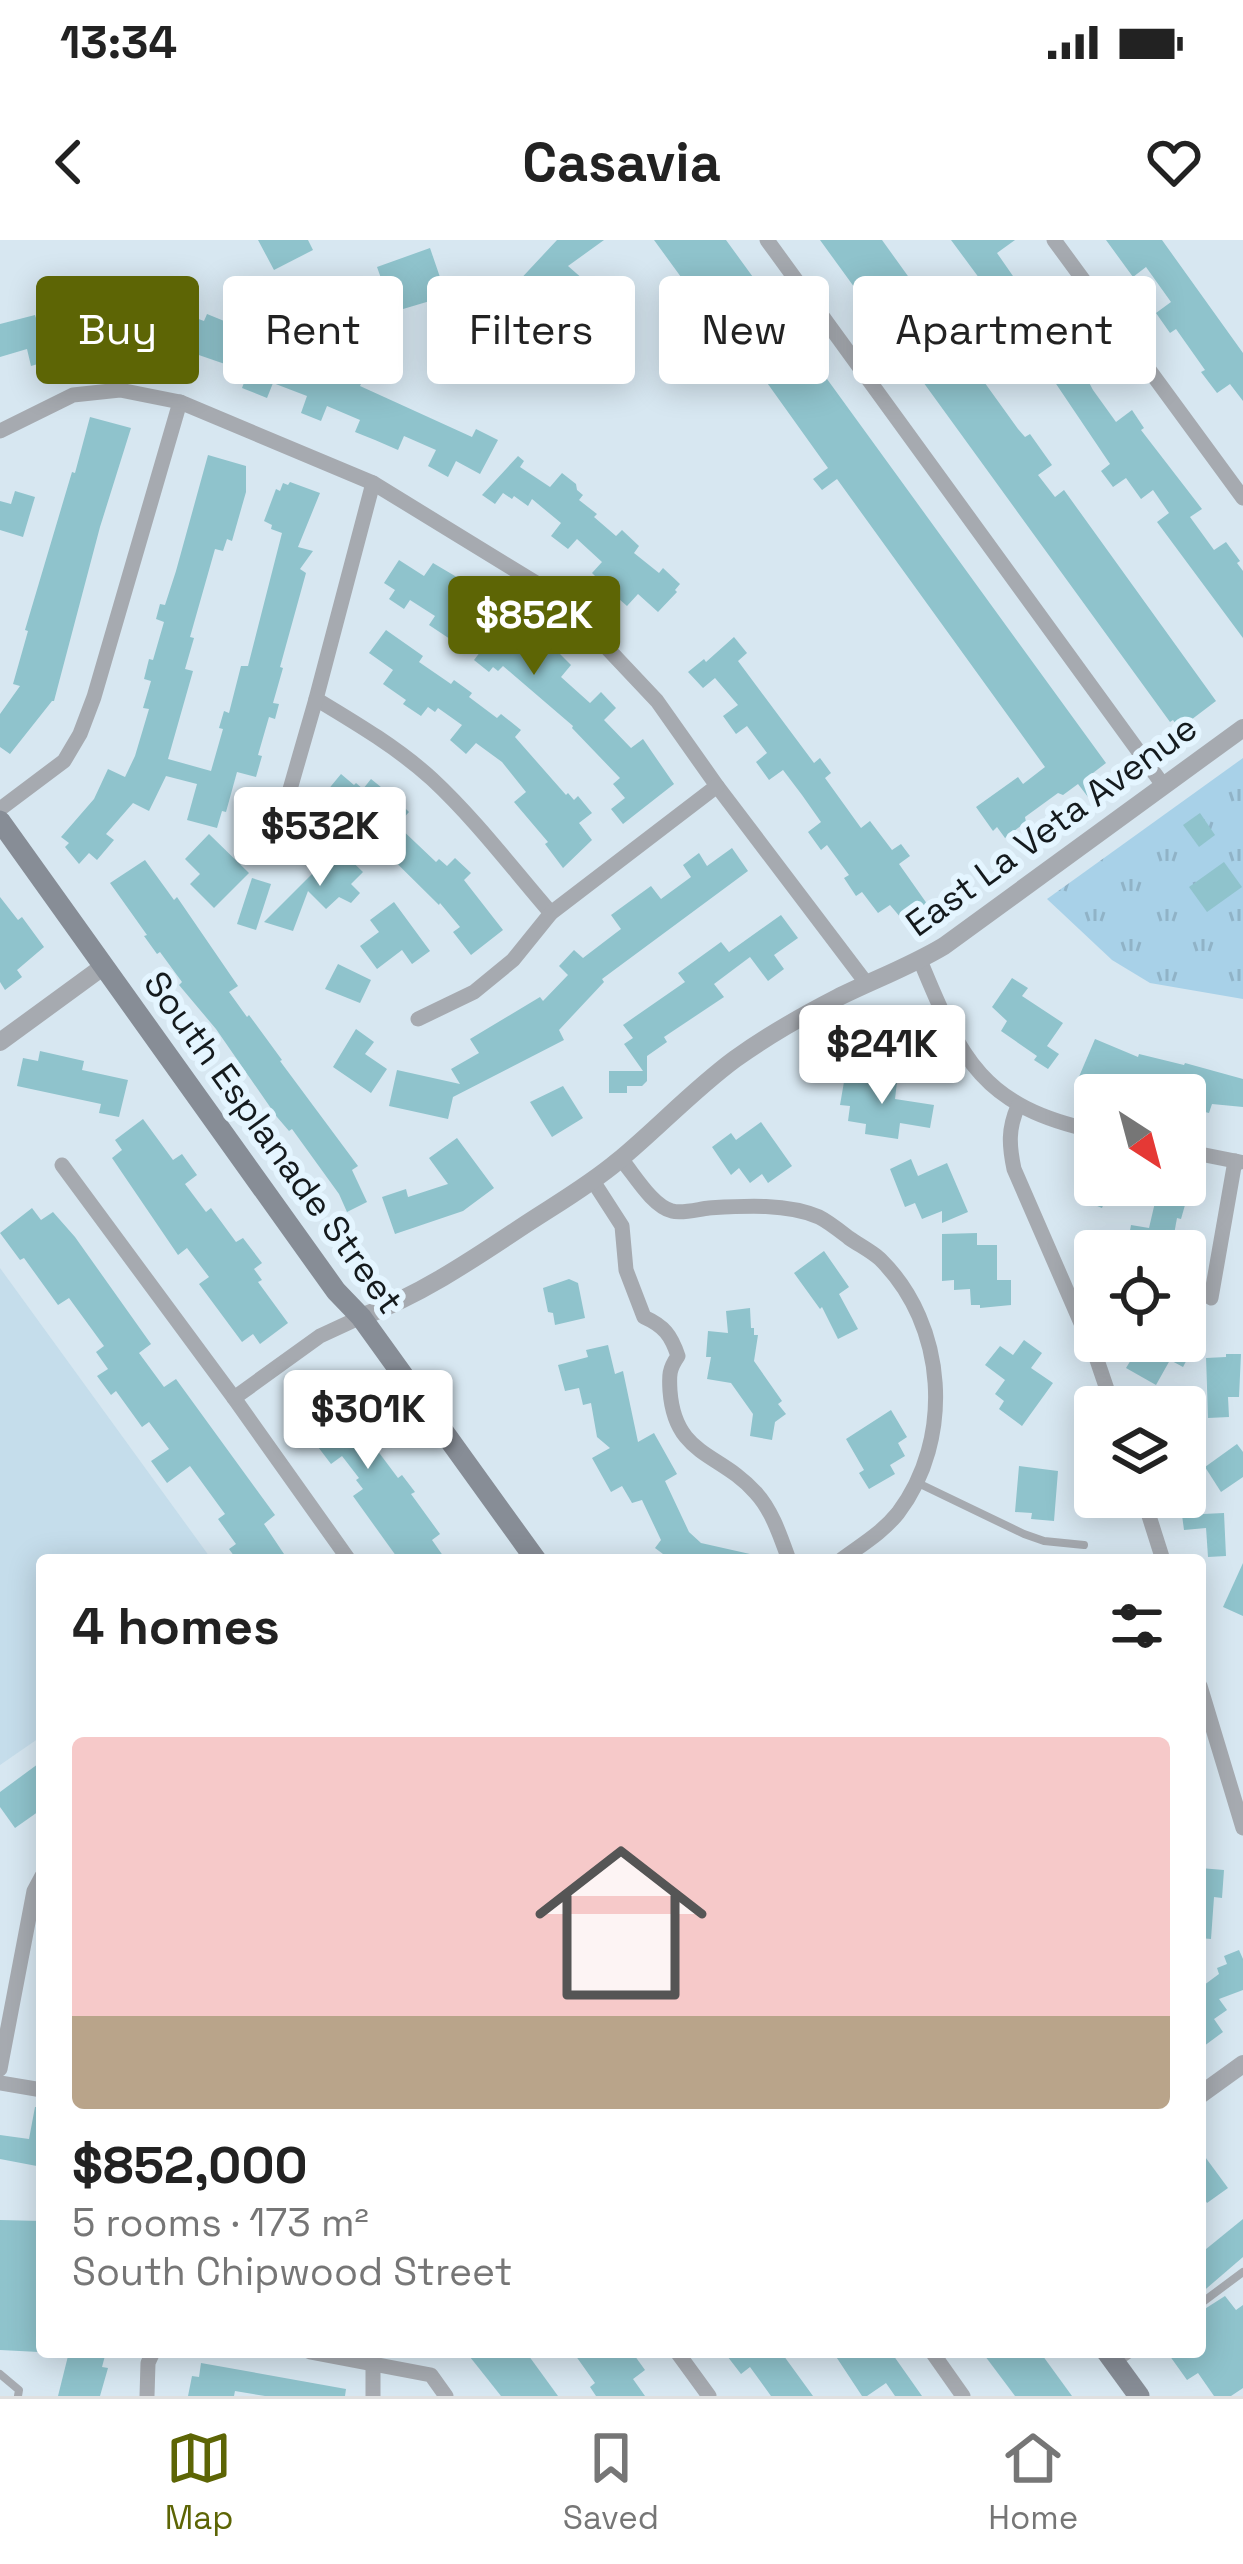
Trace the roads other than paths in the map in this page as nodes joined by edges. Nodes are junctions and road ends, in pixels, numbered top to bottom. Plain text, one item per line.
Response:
1 (766, 240) edge
2 (1054, 240) edge
3 (180, 402) junction
4 (0, 431) edge
5 (373, 483) junction
6 (1243, 498) edge
7 (316, 699) junction
8 (1243, 728) edge
9 (1163, 785) junction
10 (717, 786) junction
11 (0, 809) edge
12 (0, 821) edge
13 (280, 824) dead end
14 (551, 913) junction
15 (920, 960) junction
16 (104, 966) junction
17 (867, 984) junction
18 (418, 1019) dead end
19 (0, 1042) edge
20 (1018, 1106) junction
21 (1074, 1126) edge
22 (1206, 1155) edge
23 (621, 1159) junction
24 (1239, 1162) edge
25 (62, 1165) dead end
26 (593, 1181) junction
27 (1211, 1298) dead end
28 (361, 1317) junction
29 (1106, 1386) edge
30 (234, 1398) junction
31 (917, 1482) junction
32 (1149, 1518) edge
33 (1084, 1545) dead end
34 (345, 1554) edge
35 (532, 1554) edge
36 (786, 1554) edge
37 (850, 1554) edge
38 (1160, 1554) edge
39 (1206, 1706) edge
40 (1243, 1828) edge
41 (36, 1888) edge
42 (1243, 2063) edge
43 (0, 2069) edge
44 (0, 2083) edge
45 (36, 2089) edge
46 (1206, 2091) edge
47 (1243, 2272) edge
48 (1206, 2300) edge
49 (150, 2358) edge
50 (342, 2358) edge
51 (682, 2358) edge
52 (936, 2358) edge
53 (1120, 2358) edge
54 (374, 2364) junction
55 (0, 2374) edge
56 (18, 2396) edge
57 (148, 2396) edge
58 (373, 2396) edge
59 (446, 2396) edge
60 (710, 2396) edge
61 (963, 2396) edge
62 (1139, 2396) edge

1 - 9 street
2 - 6 street
3 - 4 street
3 - 5 street
3 - 11 street
5 - 7 street
5 - 10 street
7 - 13 street
7 - 14 street
8 - 9 street, East La Veta Avenue
9 - 15 street, East La Veta Avenue
10 - 14 street
10 - 17 street
12 - 16 main road, South Esplanade Street
14 - 18 street
15 - 17 street, East La Veta Avenue
15 - 20 street
16 - 19 street
16 - 28 main road, South Esplanade Street
17 - 23 street, East La Veta Avenue
20 - 21 street
20 - 29 street
22 - 24 street
23 - 26 street, East La Veta Avenue
23 - 31 street
24 - 27 street
25 - 30 street
26 - 28 street, East La Veta Avenue
26 - 36 street
28 - 30 street, East La Veta Avenue
28 - 35 main road, South Esplanade Street
30 - 34 street
31 - 33 lane
31 - 37 street
32 - 38 street
39 - 40 street
41 - 43 street
42 - 46 street
44 - 45 street
47 - 48 lane
49 - 57 street
50 - 54 street
51 - 60 street
52 - 61 street
53 - 62 main road
54 - 58 street
54 - 59 street
55 - 56 lane

